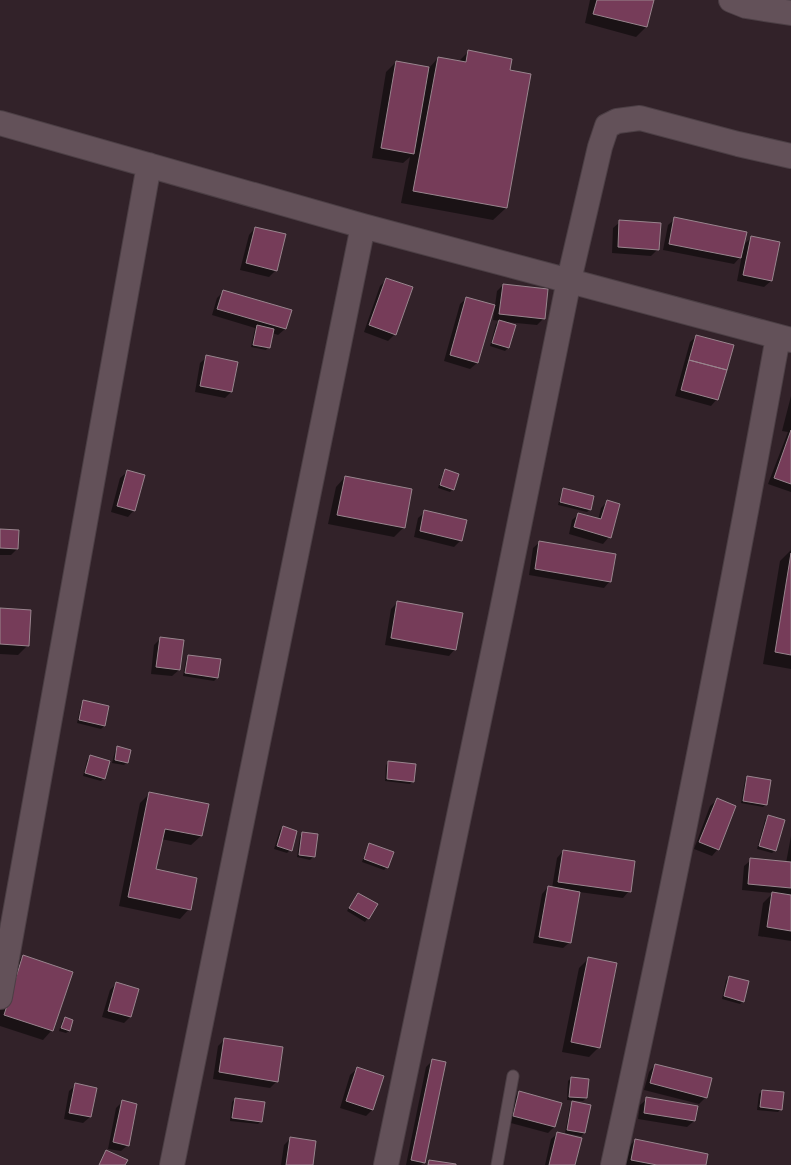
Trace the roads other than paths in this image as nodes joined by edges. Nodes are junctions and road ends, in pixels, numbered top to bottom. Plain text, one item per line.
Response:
1 (731, 0) edge
2 (791, 13) edge
3 (0, 123) edge
4 (791, 156) edge
5 (149, 165) junction
6 (363, 226) junction
7 (569, 280) junction
8 (785, 339) edge
9 (0, 997) edge
10 (513, 1076) dead end
11 (172, 1165) edge
12 (386, 1165) edge
13 (497, 1165) edge
14 (613, 1165) edge

1 - 2 street
3 - 5 street
4 - 7 street
5 - 6 street
5 - 9 street
6 - 7 street
6 - 11 street
7 - 8 street
7 - 12 street
8 - 14 street
10 - 13 lane

